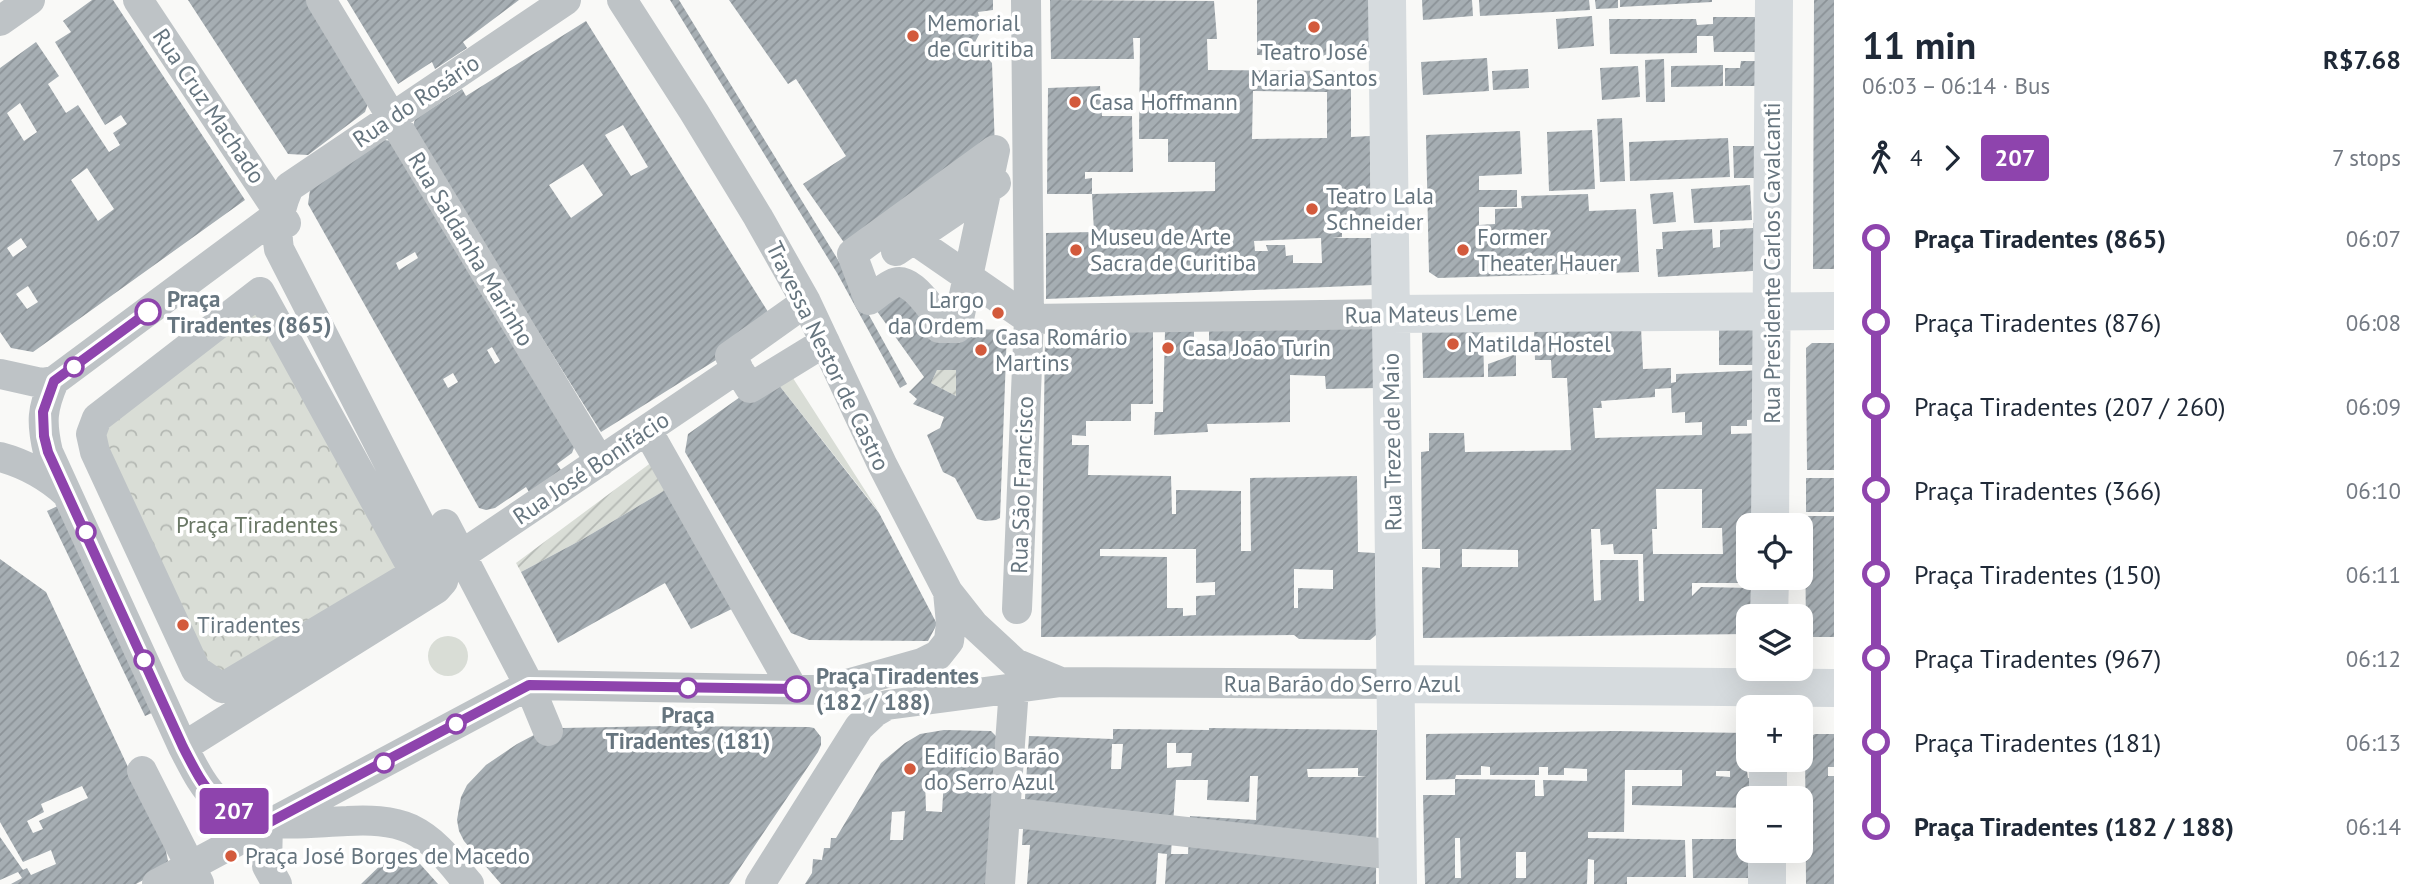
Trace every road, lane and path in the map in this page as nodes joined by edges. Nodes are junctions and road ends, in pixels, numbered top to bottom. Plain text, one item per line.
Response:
1 (30, 0) edge
2 (138, 0) edge
3 (321, 0) edge
4 (566, 0) edge
5 (622, 0) edge
6 (1026, 0) edge
7 (1387, 0) edge
8 (1774, 0) edge
9 (0, 21) edge
10 (392, 118) junction
11 (995, 150) joint
12 (1028, 161) junction
13 (280, 213) junction
14 (260, 292) joint
15 (806, 302) junction
16 (1772, 311) junction
17 (1834, 311) edge
18 (1391, 314) junction
19 (1029, 319) junction
20 (825, 342) junction
21 (738, 368) junction
22 (0, 374) edge
23 (54, 381) junction
24 (647, 430) junction
25 (0, 457) edge
26 (600, 462) junction
27 (68, 495) junction
28 (1770, 513) edge
29 (452, 561) junction
30 (947, 592) junction
31 (1017, 609) dead end
32 (1060, 682) junction
33 (1395, 684) junction
34 (529, 685) junction
35 (1769, 687) edge
36 (1014, 688) junction
37 (1834, 688) edge
38 (793, 689) junction
39 (826, 690) junction
40 (859, 727) junction
41 (548, 730) dead end
42 (183, 747) junction
43 (142, 771) dead end
44 (1018, 813) junction
45 (268, 823) junction
46 (1767, 863) edge
47 (1397, 870) edge
48 (195, 875) edge
49 (274, 881) edge
50 (157, 884) edge
51 (469, 884) edge
52 (760, 884) edge
53 (1000, 884) edge
54 (1767, 884) edge

1 - 9 street
2 - 13 street, Rua Cruz Machado
3 - 10 street, Rua Saldanha Marinho
4 - 10 street, Rua do Rosário
5 - 15 street, Travessa Nestor de Castro
6 - 12 street, Rua São Francisco
7 - 18 main road, Rua Treze de Maio
8 - 16 main road, Rua Presidente Carlos Cavalcanti
10 - 13 street, Rua do Rosário
10 - 26 street, Rua Saldanha Marinho
11 - 11 street
12 - 19 street, Rua São Francisco
12 - 19 street
13 - 23 street
13 - 29 street, Rua Cruz Machado
14 - 14 street
15 - 20 street, Travessa Nestor de Castro
15 - 21 street
16 - 17 main road, Rua Mateus Leme
16 - 18 main road, Rua Mateus Leme
16 - 28 main road, Rua Presidente Carlos Cavalcanti
18 - 19 street, Rua Mateus Leme
18 - 33 main road, Rua Treze de Maio
19 - 31 street, Rua São Francisco
20 - 21 street
20 - 30 street, Travessa Nestor de Castro
21 - 24 street, Rua José Bonifácio
22 - 23 street
23 - 27 street
24 - 26 street, Rua José Bonifácio
24 - 38 street
25 - 27 street
26 - 29 street, Rua José Bonifácio
27 - 42 street
29 - 34 street, Rua Cruz Machado
29 - 42 street
30 - 32 street, Travessa Nestor de Castro
30 - 39 street
32 - 33 street, Rua Barão do Serro Azul
32 - 36 street, Rua Barão do Serro Azul
33 - 35 main road, Rua Barão do Serro Azul
33 - 47 main road, Rua Treze de Maio
34 - 38 street
34 - 41 street, Rua Cruz Machado
34 - 45 street
35 - 37 main road, Rua Barão do Serro Azul
36 - 40 street, Rua Barão do Serro Azul
36 - 44 street
38 - 39 street
39 - 40 street
40 - 52 street, Rua Barão do Serro Azul
42 - 45 street
43 - 48 street
44 - 47 street
44 - 53 street
45 - 48 street
45 - 49 street
45 - 51 street
46 - 54 main road
48 - 50 street

